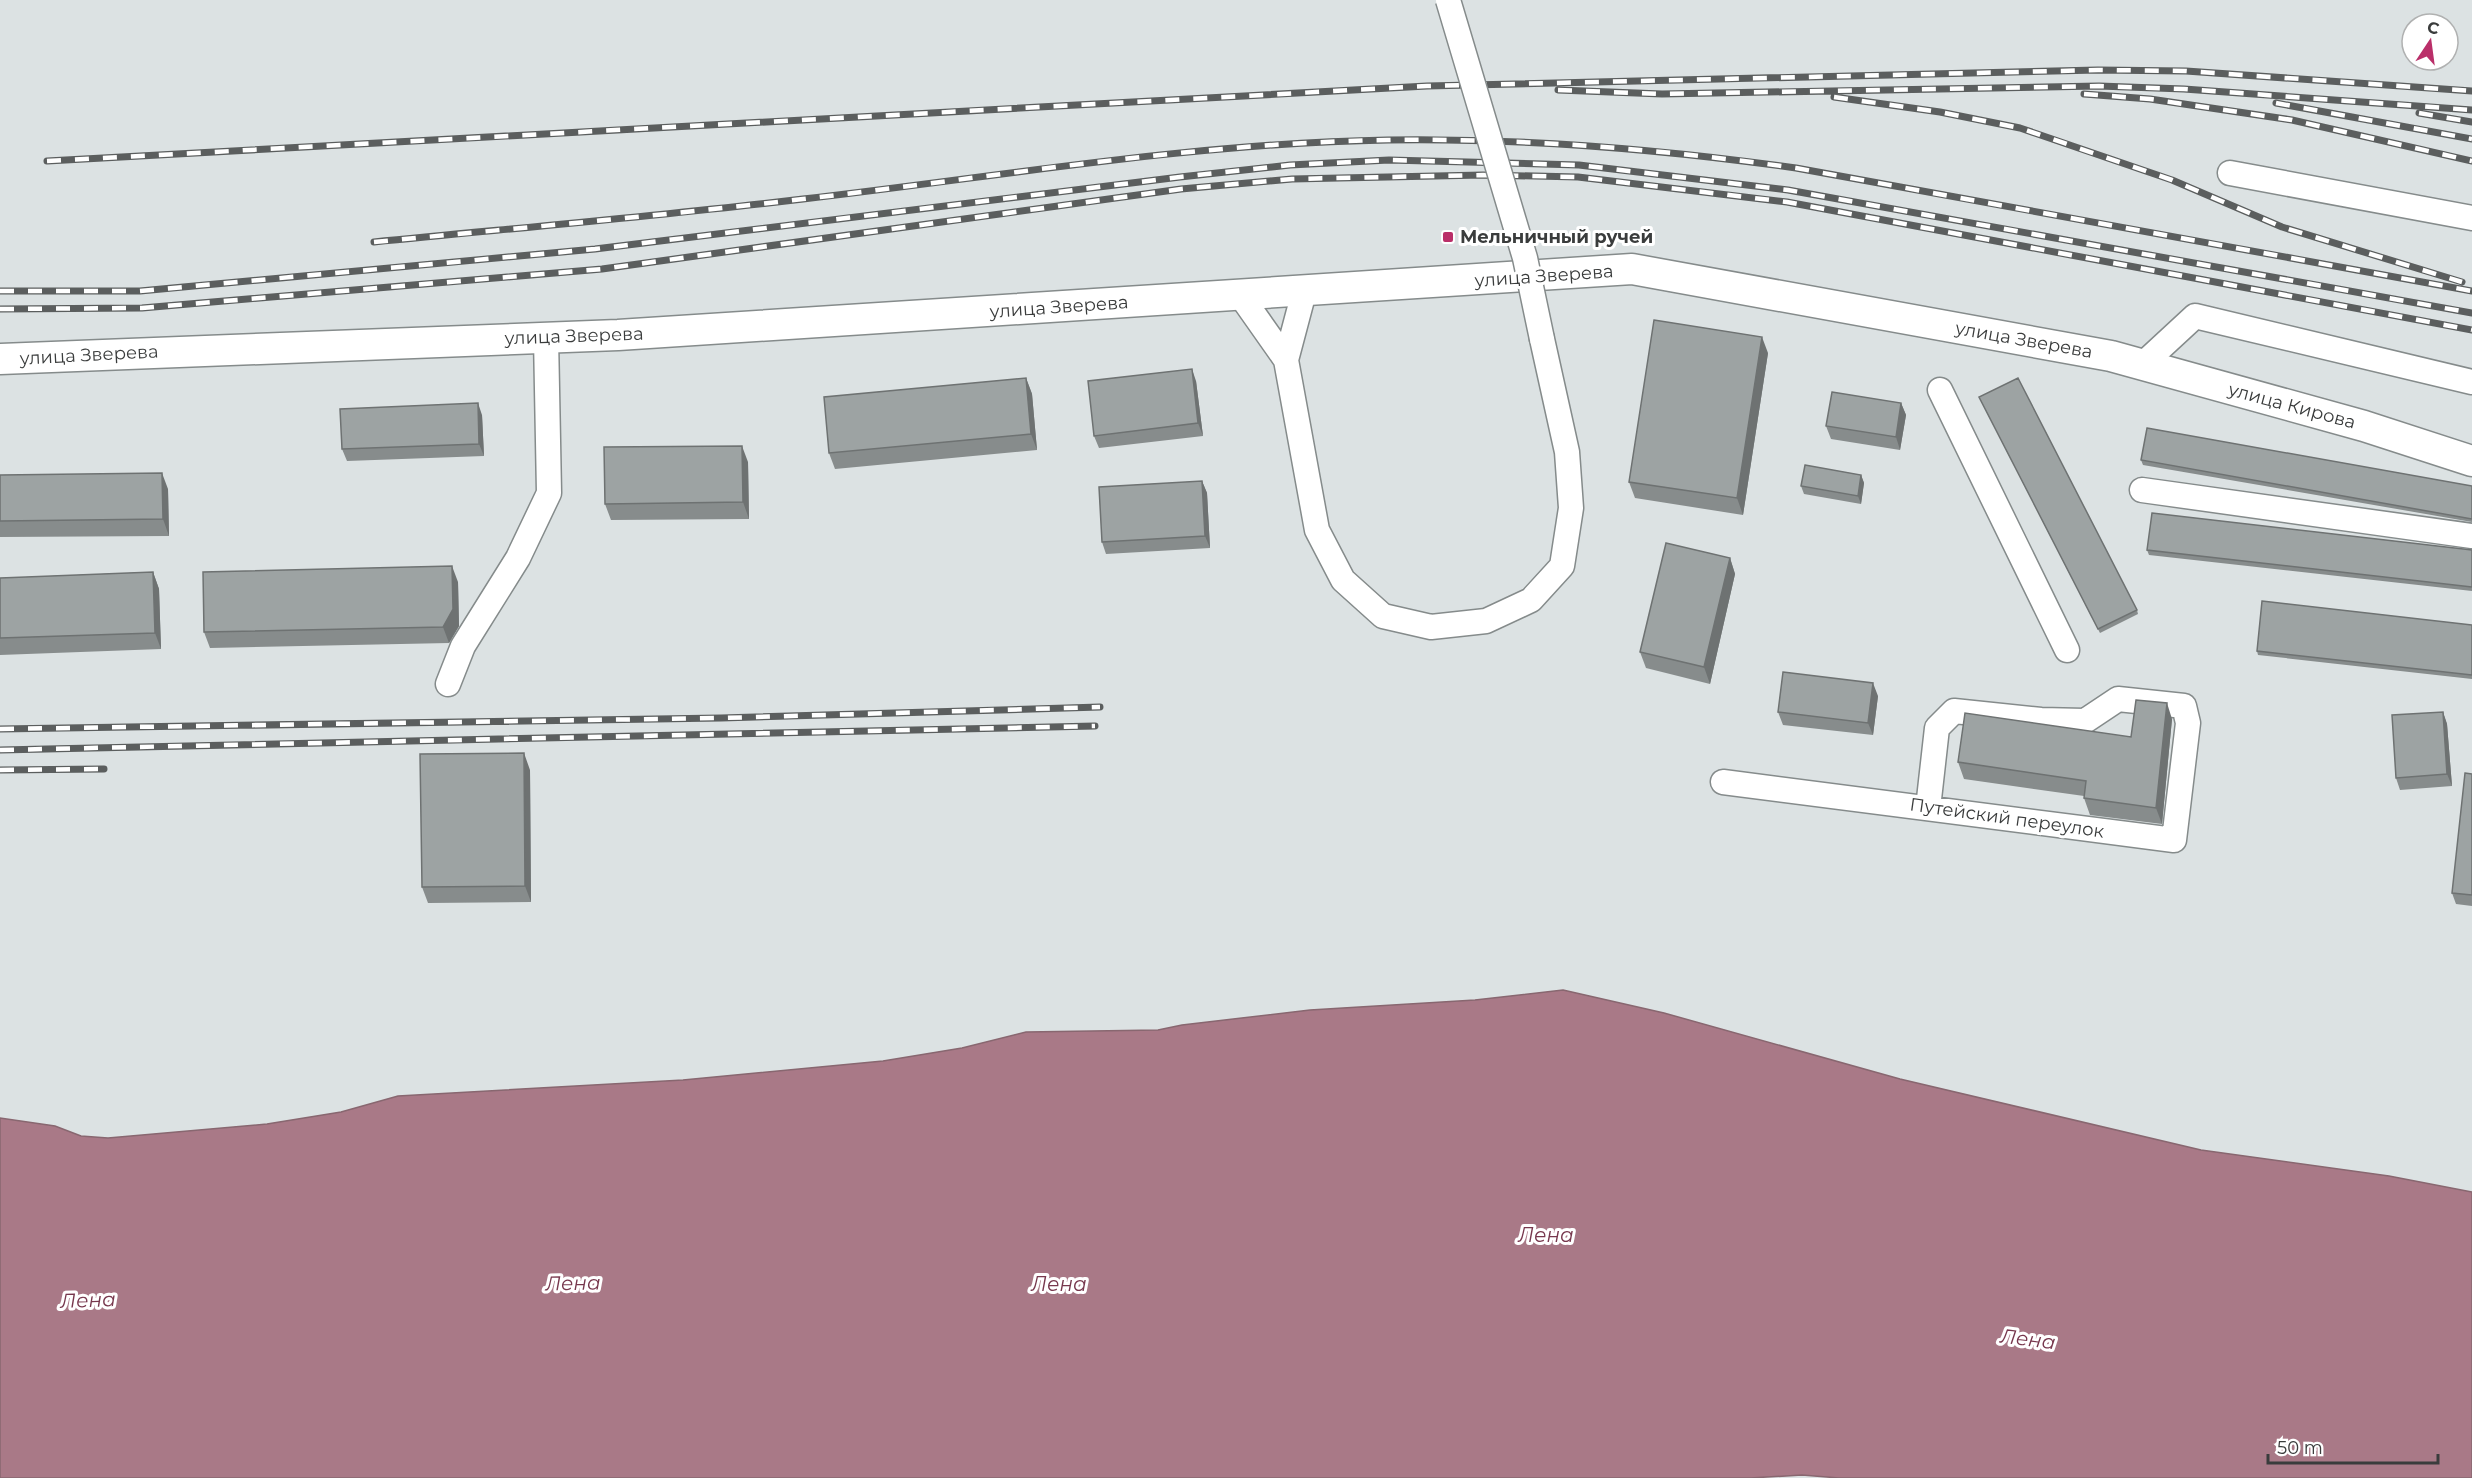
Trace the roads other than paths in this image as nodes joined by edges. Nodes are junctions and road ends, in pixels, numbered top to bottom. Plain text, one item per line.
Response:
1 (1448, 0) edge
2 (2230, 173) dead end
3 (2472, 218) edge
4 (1304, 292) junction
5 (1241, 296) junction
6 (546, 337) junction
7 (2111, 356) joint
8 (0, 359) edge
9 (1286, 360) junction
10 (2142, 364) junction
11 (2472, 382) edge
12 (1940, 390) dead end
13 (2472, 461) edge
14 (2142, 490) dead end
15 (2472, 536) edge
16 (2067, 650) dead end
17 (448, 684) dead end
18 (1723, 782) dead end
19 (1928, 808) junction

1 - 9 street, bridge
2 - 3 street
4 - 5 main road, улица Зверева
4 - 7 main road, улица Зверева
4 - 9 street
5 - 6 main road, улица Зверева
5 - 9 street
6 - 8 main road, улица Зверева
6 - 17 street
7 - 10 main road, улица Кирова
10 - 11 street
10 - 13 main road, улица Кирова
12 - 16 street
14 - 15 street
18 - 19 street, Путейский переулок
19 - 19 street, Путейский переулок

